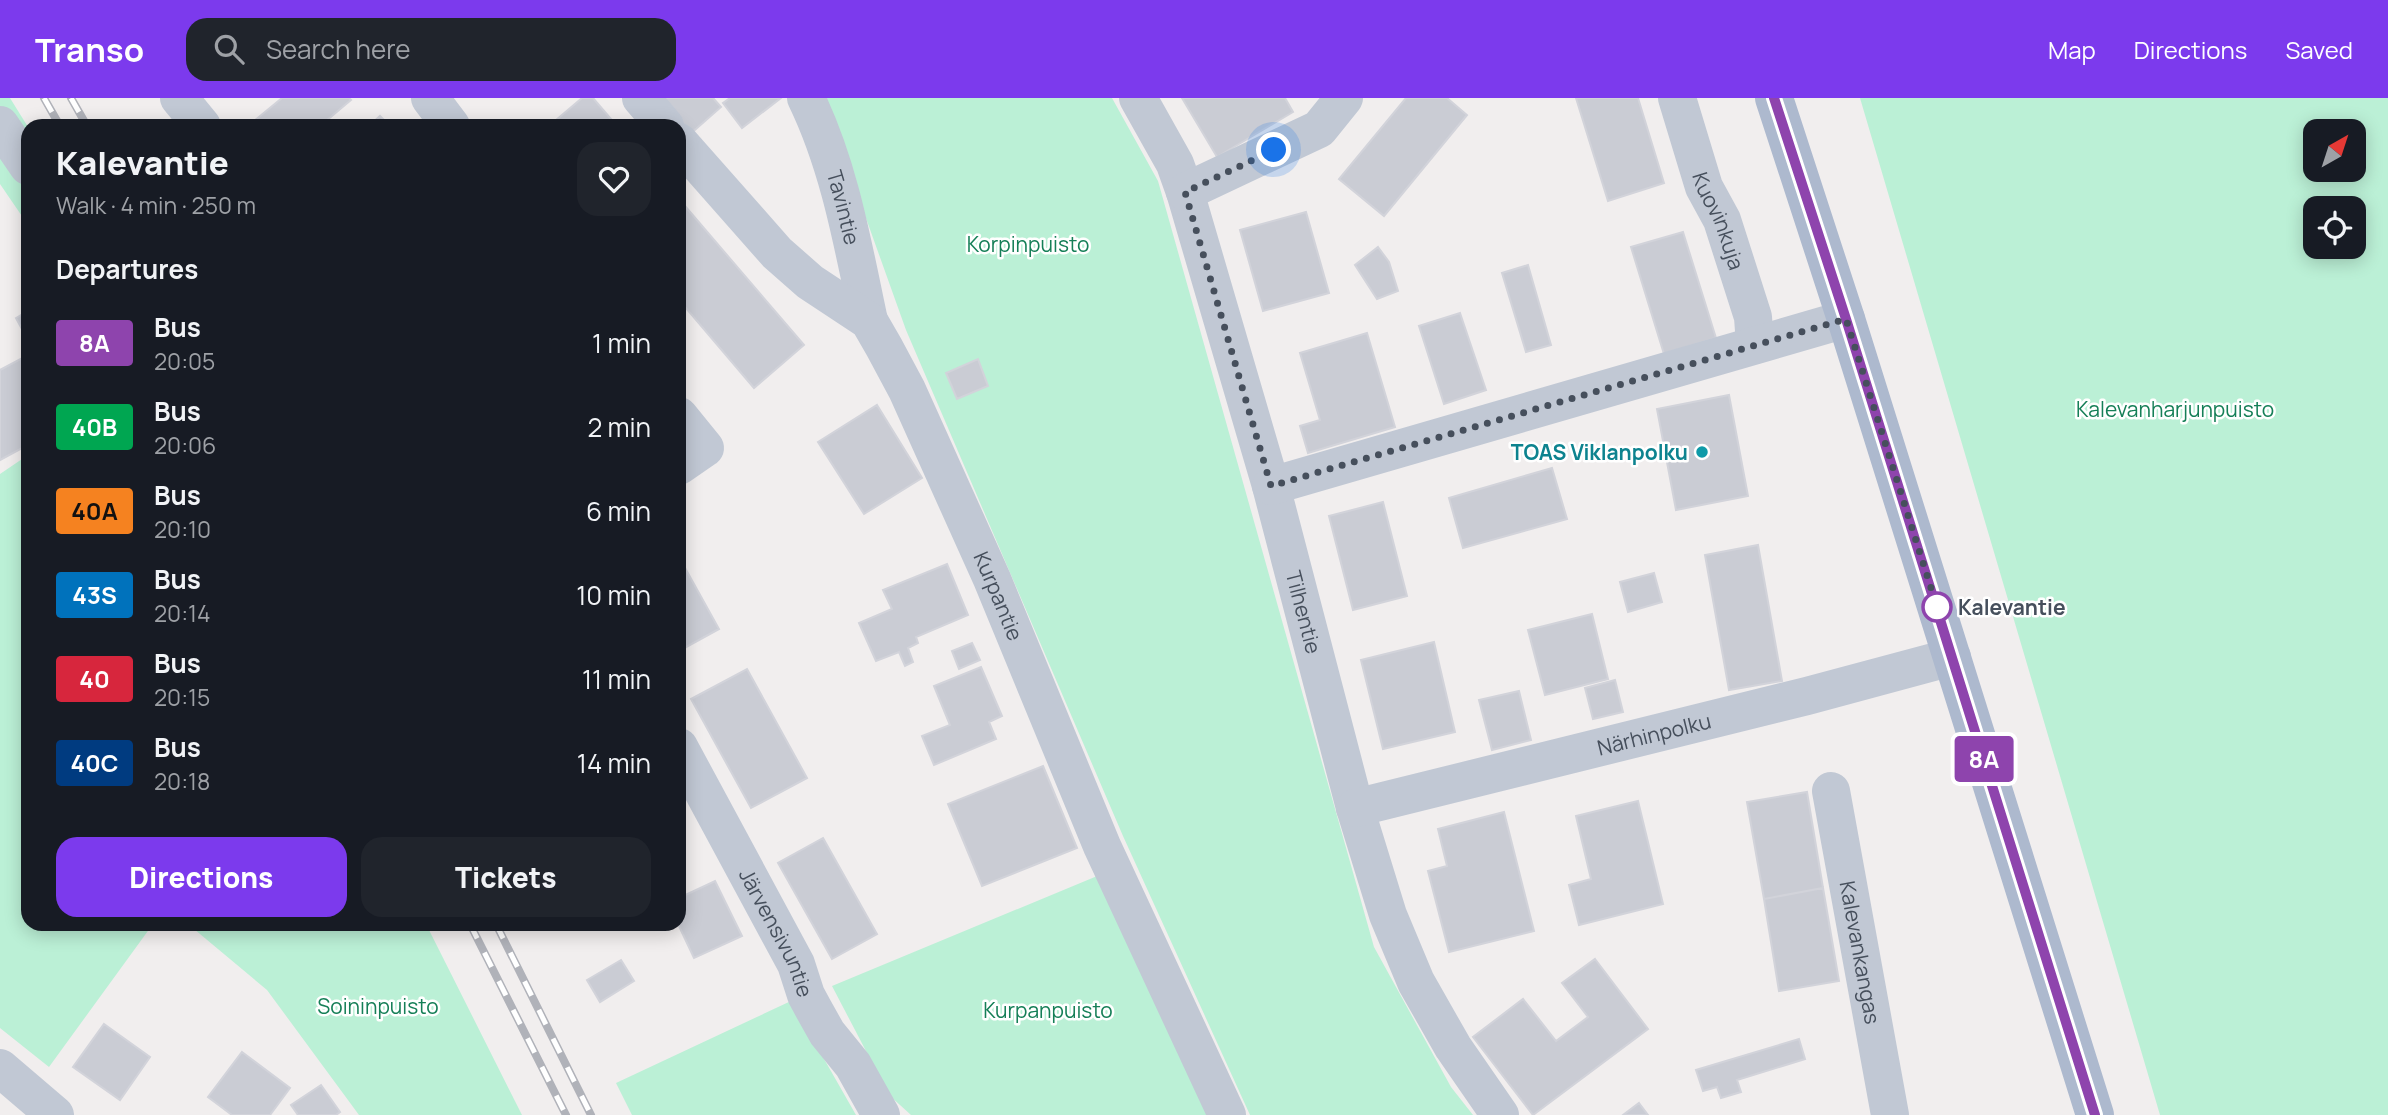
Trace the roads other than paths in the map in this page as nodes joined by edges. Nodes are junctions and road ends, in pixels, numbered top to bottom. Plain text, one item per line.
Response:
1 (179, 98) edge
2 (430, 98) edge
3 (640, 98) edge
4 (806, 98) edge
5 (1138, 98) edge
6 (1344, 98) edge
7 (1677, 98) edge
8 (1774, 98) edge
9 (196, 119) edge
10 (446, 119) edge
11 (659, 119) edge
12 (0, 125) edge
13 (686, 150) edge
14 (21, 156) edge
15 (1185, 192) junction
16 (1846, 319) junction
17 (869, 321) junction
18 (1755, 345) junction
19 (686, 438) edge
20 (692, 457) edge
21 (1271, 486) junction
22 (1952, 657) junction
23 (686, 760) edge
24 (1831, 791) dead end
25 (1355, 808) junction
26 (0, 1068) edge
27 (55, 1115) edge
28 (881, 1115) edge
29 (1227, 1115) edge
30 (1500, 1115) edge
31 (1890, 1115) edge
32 (2095, 1115) edge

1 - 9 street
2 - 10 street
3 - 11 street
4 - 17 street, Tavintie
5 - 15 street, Tilhentie
6 - 15 street
7 - 18 street, Kuovinkuja
8 - 16 main road
12 - 14 street
13 - 17 street, Kurpantie
15 - 21 street, Tilhentie
16 - 18 street
16 - 22 main road
17 - 29 street, Kurpantie
18 - 21 street
19 - 20 street
21 - 25 street, Tilhentie
22 - 25 street, Närhinpolku
22 - 32 main road
23 - 28 street, Järvensivuntie
24 - 31 street, Kalevankangas
25 - 30 street, Tilhentie
26 - 27 street

